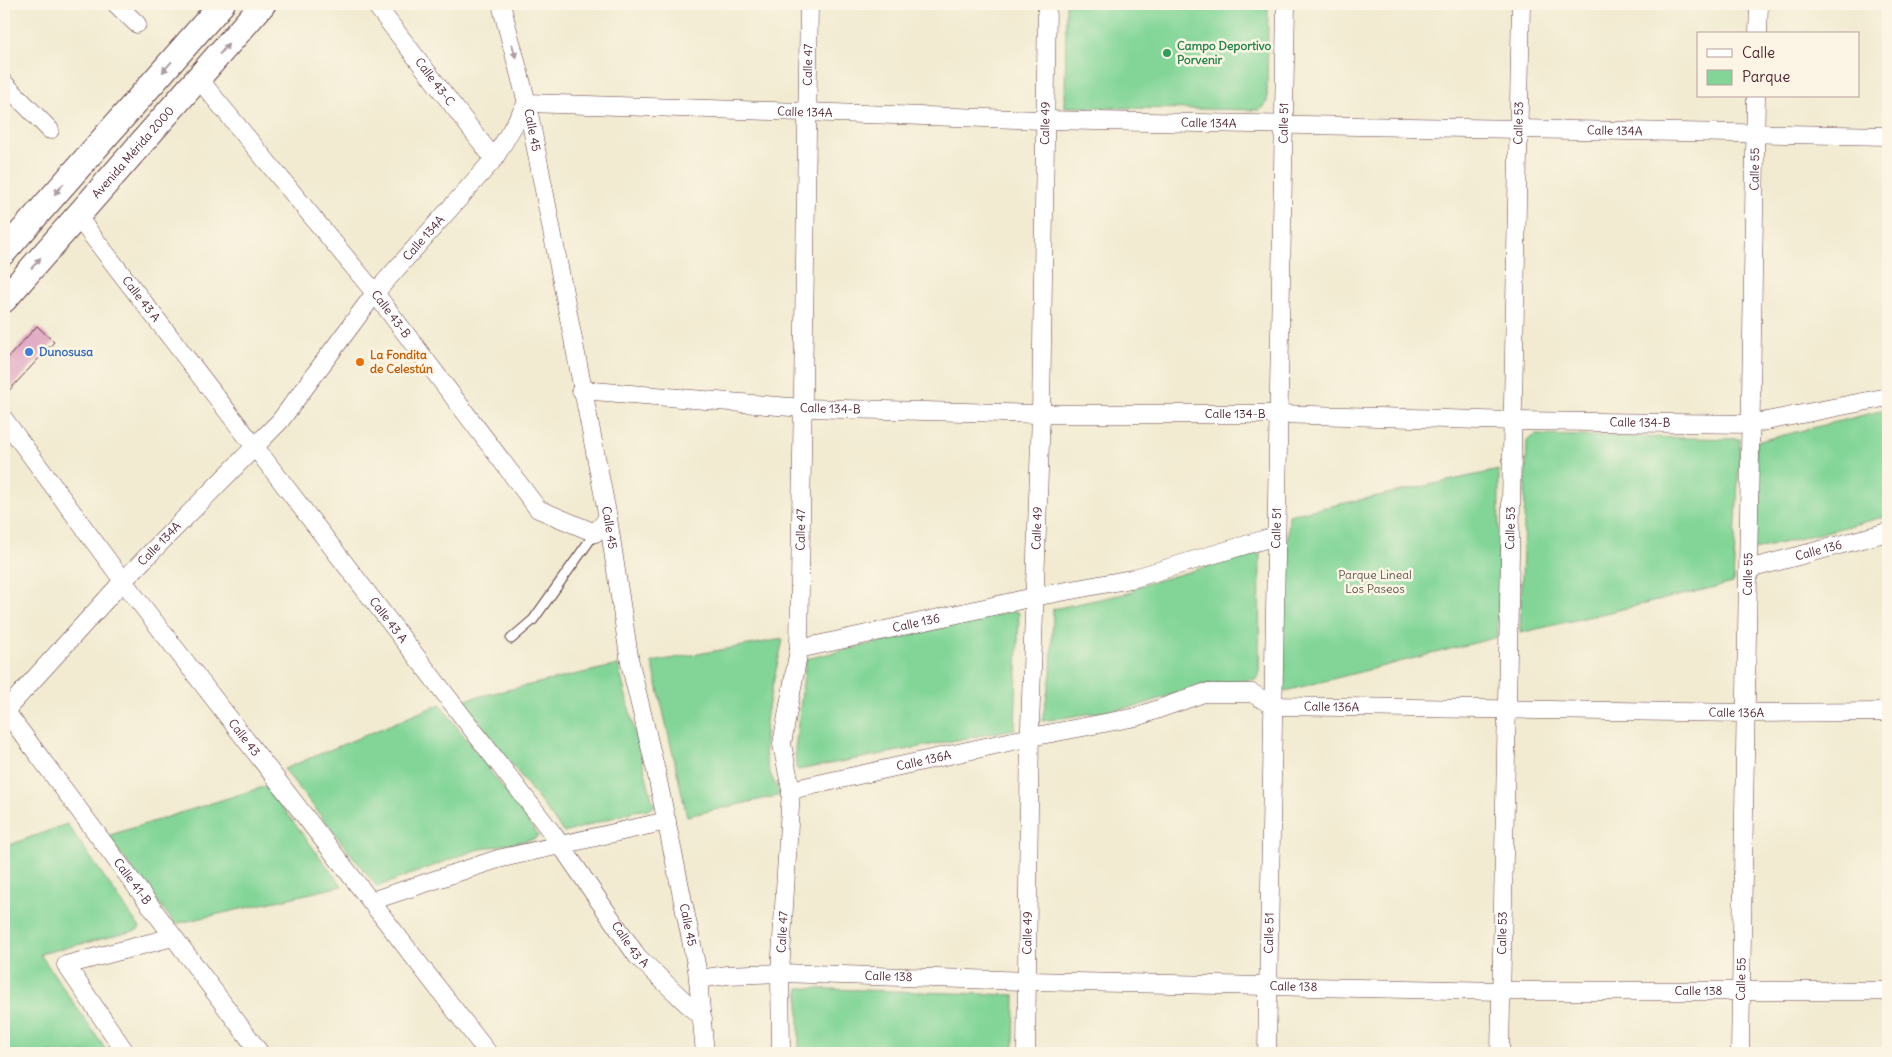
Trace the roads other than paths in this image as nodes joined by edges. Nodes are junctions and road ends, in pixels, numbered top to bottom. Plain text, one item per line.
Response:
1 (116, 4) edge
2 (222, 4) edge
3 (263, 4) edge
4 (375, 4) edge
5 (501, 4) edge
6 (809, 4) edge
7 (1046, 4) edge
8 (1286, 4) edge
9 (1521, 4) edge
10 (1759, 4) edge
11 (137, 24) dead end
12 (1758, 32) edge
13 (198, 78) junction
14 (4, 83) edge
15 (1756, 98) edge
16 (527, 102) junction
17 (806, 113) junction
18 (1044, 120) junction
19 (1284, 126) junction
20 (1519, 129) junction
21 (50, 130) dead end
22 (1756, 134) junction
23 (1888, 136) edge
24 (494, 159) junction
25 (77, 216) junction
26 (4, 252) edge
27 (375, 293) junction
28 (5, 297) edge
29 (581, 390) junction
30 (1888, 397) edge
31 (803, 408) junction
32 (1041, 414) junction
33 (1278, 414) junction
34 (4, 419) edge
35 (1514, 421) junction
36 (1751, 424) junction
37 (257, 446) junction
38 (608, 518) junction
39 (1888, 532) edge
40 (595, 533) junction
41 (1276, 536) junction
42 (1749, 569) junction
43 (123, 581) junction
44 (1034, 597) junction
45 (511, 639) dead end
46 (799, 649) junction
47 (1273, 706) junction
48 (1507, 709) junction
49 (4, 711) edge
50 (1888, 712) edge
51 (1746, 713) junction
52 (1031, 737) junction
53 (791, 790) junction
54 (667, 821) junction
55 (561, 845) junction
56 (371, 901) junction
57 (173, 937) junction
58 (780, 973) junction
59 (699, 979) junction
60 (1028, 981) junction
61 (1268, 986) junction
62 (1501, 991) junction
63 (1888, 991) edge
64 (1740, 992) junction
65 (703, 1019) junction
66 (126, 1053) edge
67 (260, 1053) edge
68 (488, 1053) edge
69 (705, 1053) edge
70 (781, 1053) edge
71 (1026, 1053) edge
72 (1267, 1053) edge
73 (1500, 1053) edge
74 (1740, 1053) edge

1 - 11 street
2 -> 26 main road
13 -> 3 main road, Avenida Mérida 2000
4 - 24 street, Calle 43-C
5 -> 16 street, Calle 45
6 - 17 street, Calle 47
7 - 18 street, Calle 49
8 - 19 street, Calle 51
9 - 20 street, Calle 53
10 - 12 street
13 - 25 main road, Avenida Mérida 2000
13 - 27 street, Calle 43-B
14 - 21 street
15 - 22 street, Calle 55
16 - 17 street, Calle 134A
16 - 24 street, Calle 134A
16 - 29 street, Calle 45
17 - 18 street, Calle 134A
17 - 31 street, Calle 47
18 - 19 street, Calle 134A
18 - 32 street, Calle 49
19 - 20 street, Calle 134A
19 - 33 street, Calle 51
20 - 22 street, Calle 134A
20 - 35 street, Calle 53
22 - 23 street, Calle 134A
22 - 36 street, Calle 55
24 - 27 street, Calle 134A
28 -> 25 main road, Avenida Mérida 2000
25 - 37 street, Calle 43 A
27 - 37 street, Calle 134A
27 - 40 street, Calle 43-B
29 - 31 street, Calle 134-B
29 - 38 street, Calle 45
30 - 36 street, Calle 134-B
31 - 32 street, Calle 134-B
31 - 46 street, Calle 47
32 - 33 street, Calle 134-B
32 - 44 street, Calle 49
33 - 35 street, Calle 134-B
33 - 41 street, Calle 51
34 - 43 street, Calle 43
35 - 36 street, Calle 134-B
35 - 48 street, Calle 53
36 - 42 street, Calle 55
37 - 43 street, Calle 134A
37 - 55 street, Calle 43 A
38 - 40 street
38 - 54 street, Calle 45
39 - 42 street, Calle 136
40 - 45 lane
41 - 44 street, Calle 136
41 - 47 street, Calle 51
42 - 51 street, Calle 55
43 - 49 street, Calle 134A
43 - 56 street, Calle 43
44 - 46 street, Calle 136
44 - 52 street, Calle 49
46 - 53 street, Calle 47
47 - 48 street, Calle 136A
47 - 52 street, Calle 136A
47 - 61 street, Calle 51
48 - 51 street, Calle 136A
48 - 62 street, Calle 53
49 - 57 street, Calle 41-B
50 - 51 street, Calle 136A
51 - 64 street, Calle 55
52 - 53 street, Calle 136A
52 - 60 street, Calle 49
53 - 58 street, Calle 47
54 - 55 street
54 - 59 street, Calle 45
55 - 56 street
55 - 65 street, Calle 43 A
56 - 68 street, Calle 43
57 - 66 street
57 - 67 street, Calle 41-B
58 - 59 street, Calle 138
58 - 60 street, Calle 138
58 - 70 street, Calle 47
59 - 65 street, Calle 45
60 - 61 street, Calle 138
60 - 71 street, Calle 49
61 - 62 street, Calle 138
61 - 72 street, Calle 51
62 - 64 street, Calle 138
62 - 73 street, Calle 53
63 - 64 street, Calle 138
64 - 74 street, Calle 55
65 - 69 street, Calle 45

